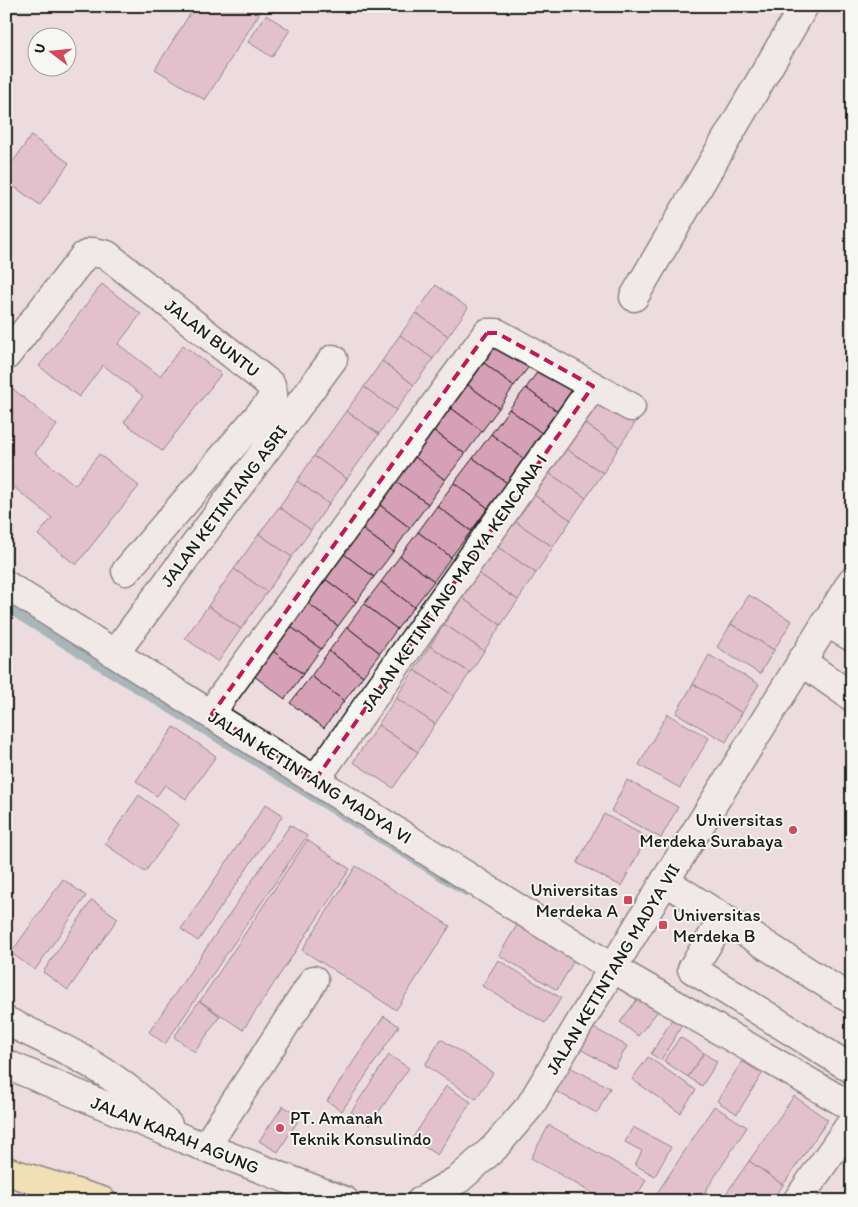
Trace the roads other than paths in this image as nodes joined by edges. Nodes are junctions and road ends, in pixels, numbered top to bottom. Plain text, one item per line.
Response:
1 (804, 6) edge
2 (634, 297) dead end
3 (6, 356) edge
4 (333, 360) dead end
5 (593, 386) junction
6 (631, 406) dead end
7 (126, 570) dead end
8 (852, 580) edge
9 (6, 585) edge
10 (826, 622) junction
11 (852, 636) edge
12 (114, 653) junction
13 (801, 661) junction
14 (852, 698) edge
15 (212, 714) junction
16 (315, 780) junction
17 (665, 881) junction
18 (723, 919) junction
19 (613, 971) junction
20 (314, 980) dead end
21 (852, 1000) edge
22 (6, 1021) edge
23 (6, 1064) edge
24 (852, 1069) edge
25 (850, 1120) edge
26 (194, 1143) junction
27 (6, 1171) edge
28 (102, 1201) edge
29 (344, 1201) edge
30 (421, 1201) edge
31 (797, 1201) edge

1 - 2 street
3 - 7 street, JALAN BUNTU
4 - 12 street, JALAN KETINTANG ASRI
5 - 6 street
5 - 15 street
5 - 16 street, JALAN KETINTANG MADYA KENCANA I
8 - 10 street, JALAN KETINTANG MADYA VII
9 - 12 street, JALAN KETINTANG MADYA VI
10 - 11 street
10 - 13 street, JALAN KETINTANG MADYA VII
12 - 15 street, JALAN KETINTANG MADYA VI
13 - 14 street
13 - 17 street, JALAN KETINTANG MADYA VII
15 - 16 street, JALAN KETINTANG MADYA VI
16 - 19 street, JALAN KETINTANG MADYA VI
17 - 18 street
17 - 19 street, JALAN KETINTANG MADYA VII
18 - 21 street
18 - 24 street
19 - 25 street, JALAN KETINTANG MADYA VI
19 - 30 street, JALAN KETINTANG MADYA VII
20 - 26 street
22 - 26 street
23 - 26 street, JALAN KARAH AGUNG
25 - 31 street
26 - 29 street, JALAN KARAH AGUNG
27 - 28 highway

